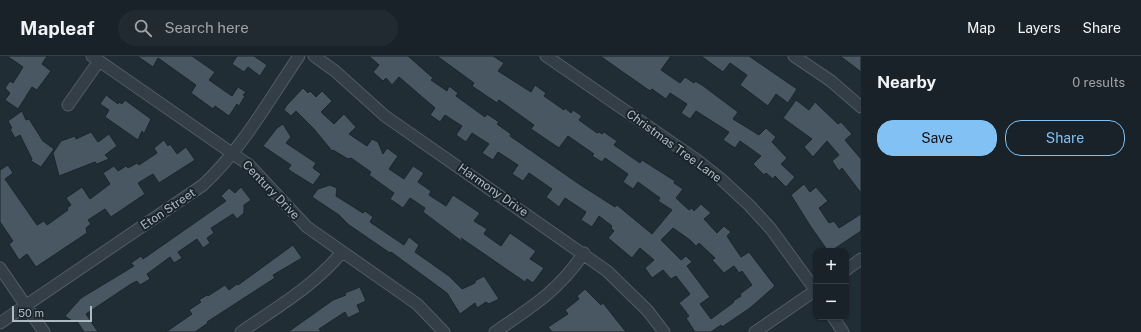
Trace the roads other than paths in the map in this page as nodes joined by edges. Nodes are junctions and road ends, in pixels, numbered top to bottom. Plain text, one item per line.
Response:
1 (299, 56) edge
2 (314, 56) edge
3 (546, 56) edge
4 (794, 56) edge
5 (95, 58) edge
6 (68, 105) dead end
7 (861, 107) edge
8 (233, 153) junction
9 (342, 252) junction
10 (584, 253) junction
11 (861, 260) edge
12 (0, 268) edge
13 (849, 268) edge
14 (813, 286) edge
15 (813, 292) edge
16 (26, 306) junction
17 (836, 320) edge
18 (0, 323) edge
19 (44, 332) edge
20 (241, 332) edge
21 (444, 332) edge
22 (495, 332) edge
23 (664, 332) edge
24 (755, 332) edge
25 (844, 332) edge

1 - 8 street, Eton Street
2 - 10 street, Harmony Drive
3 - 14 street, Christmas Tree Lane
4 - 7 street
5 - 6 street
5 - 8 street, Century Drive
8 - 9 street, Century Drive
8 - 16 street, Eton Street
9 - 20 street
9 - 21 street, Century Drive
10 - 22 street
10 - 23 street, Harmony Drive
11 - 13 street
12 - 16 street
15 - 24 street
16 - 18 street, Eton Street
16 - 19 street
17 - 25 street

